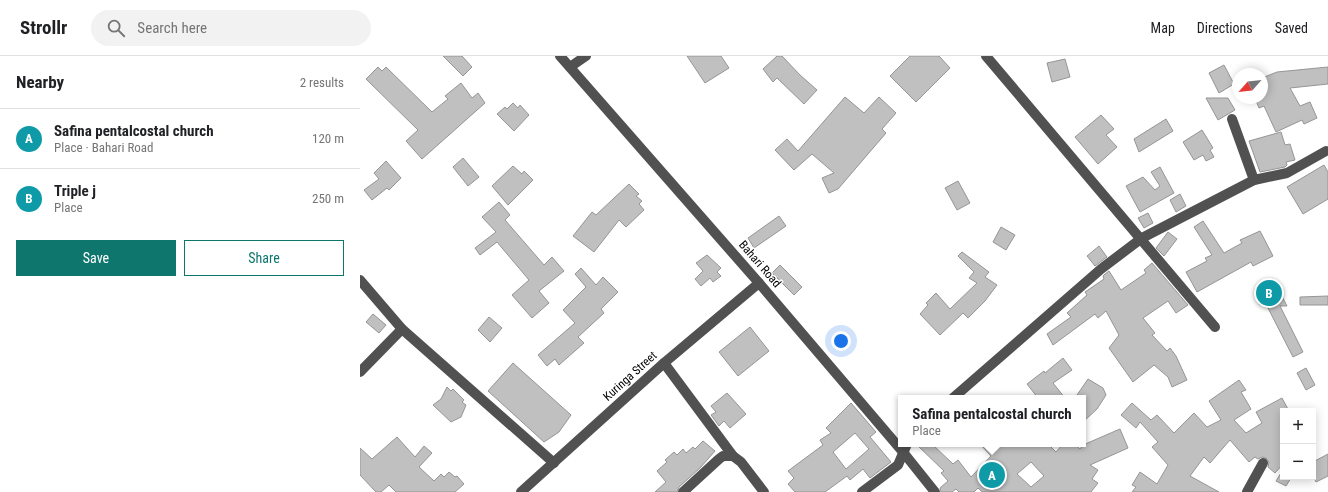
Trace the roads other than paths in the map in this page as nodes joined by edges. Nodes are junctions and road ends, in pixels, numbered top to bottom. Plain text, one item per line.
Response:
1 (560, 56) edge
2 (586, 56) edge
3 (986, 56) edge
4 (570, 67) junction
5 (1232, 119) dead end
6 (1326, 151) dead end
7 (1254, 180) junction
8 (1142, 238) junction
9 (360, 280) edge
10 (759, 283) junction
11 (1215, 327) dead end
12 (402, 329) junction
13 (664, 363) junction
14 (360, 372) edge
15 (956, 395) edge
16 (898, 440) edge
17 (905, 448) edge
18 (733, 456) junction
19 (554, 463) junction
20 (1262, 463) dead end
21 (521, 492) edge
22 (683, 492) edge
23 (764, 492) edge
24 (862, 492) edge
25 (935, 492) edge
26 (1247, 492) edge

1 - 4 street, Bahari Road
2 - 4 street
3 - 8 street
4 - 10 street, Bahari Road
5 - 7 street
6 - 7 street
7 - 8 street
8 - 11 street
8 - 15 street
9 - 12 street
10 - 13 street, Kuringa Street
10 - 16 street, Bahari Road
12 - 14 street
12 - 19 street
13 - 18 street
13 - 19 street, Kuringa Street
17 - 24 street
17 - 25 street, Bahari Road
18 - 22 street
18 - 23 street
19 - 21 street, Kuringa Street
20 - 26 street

